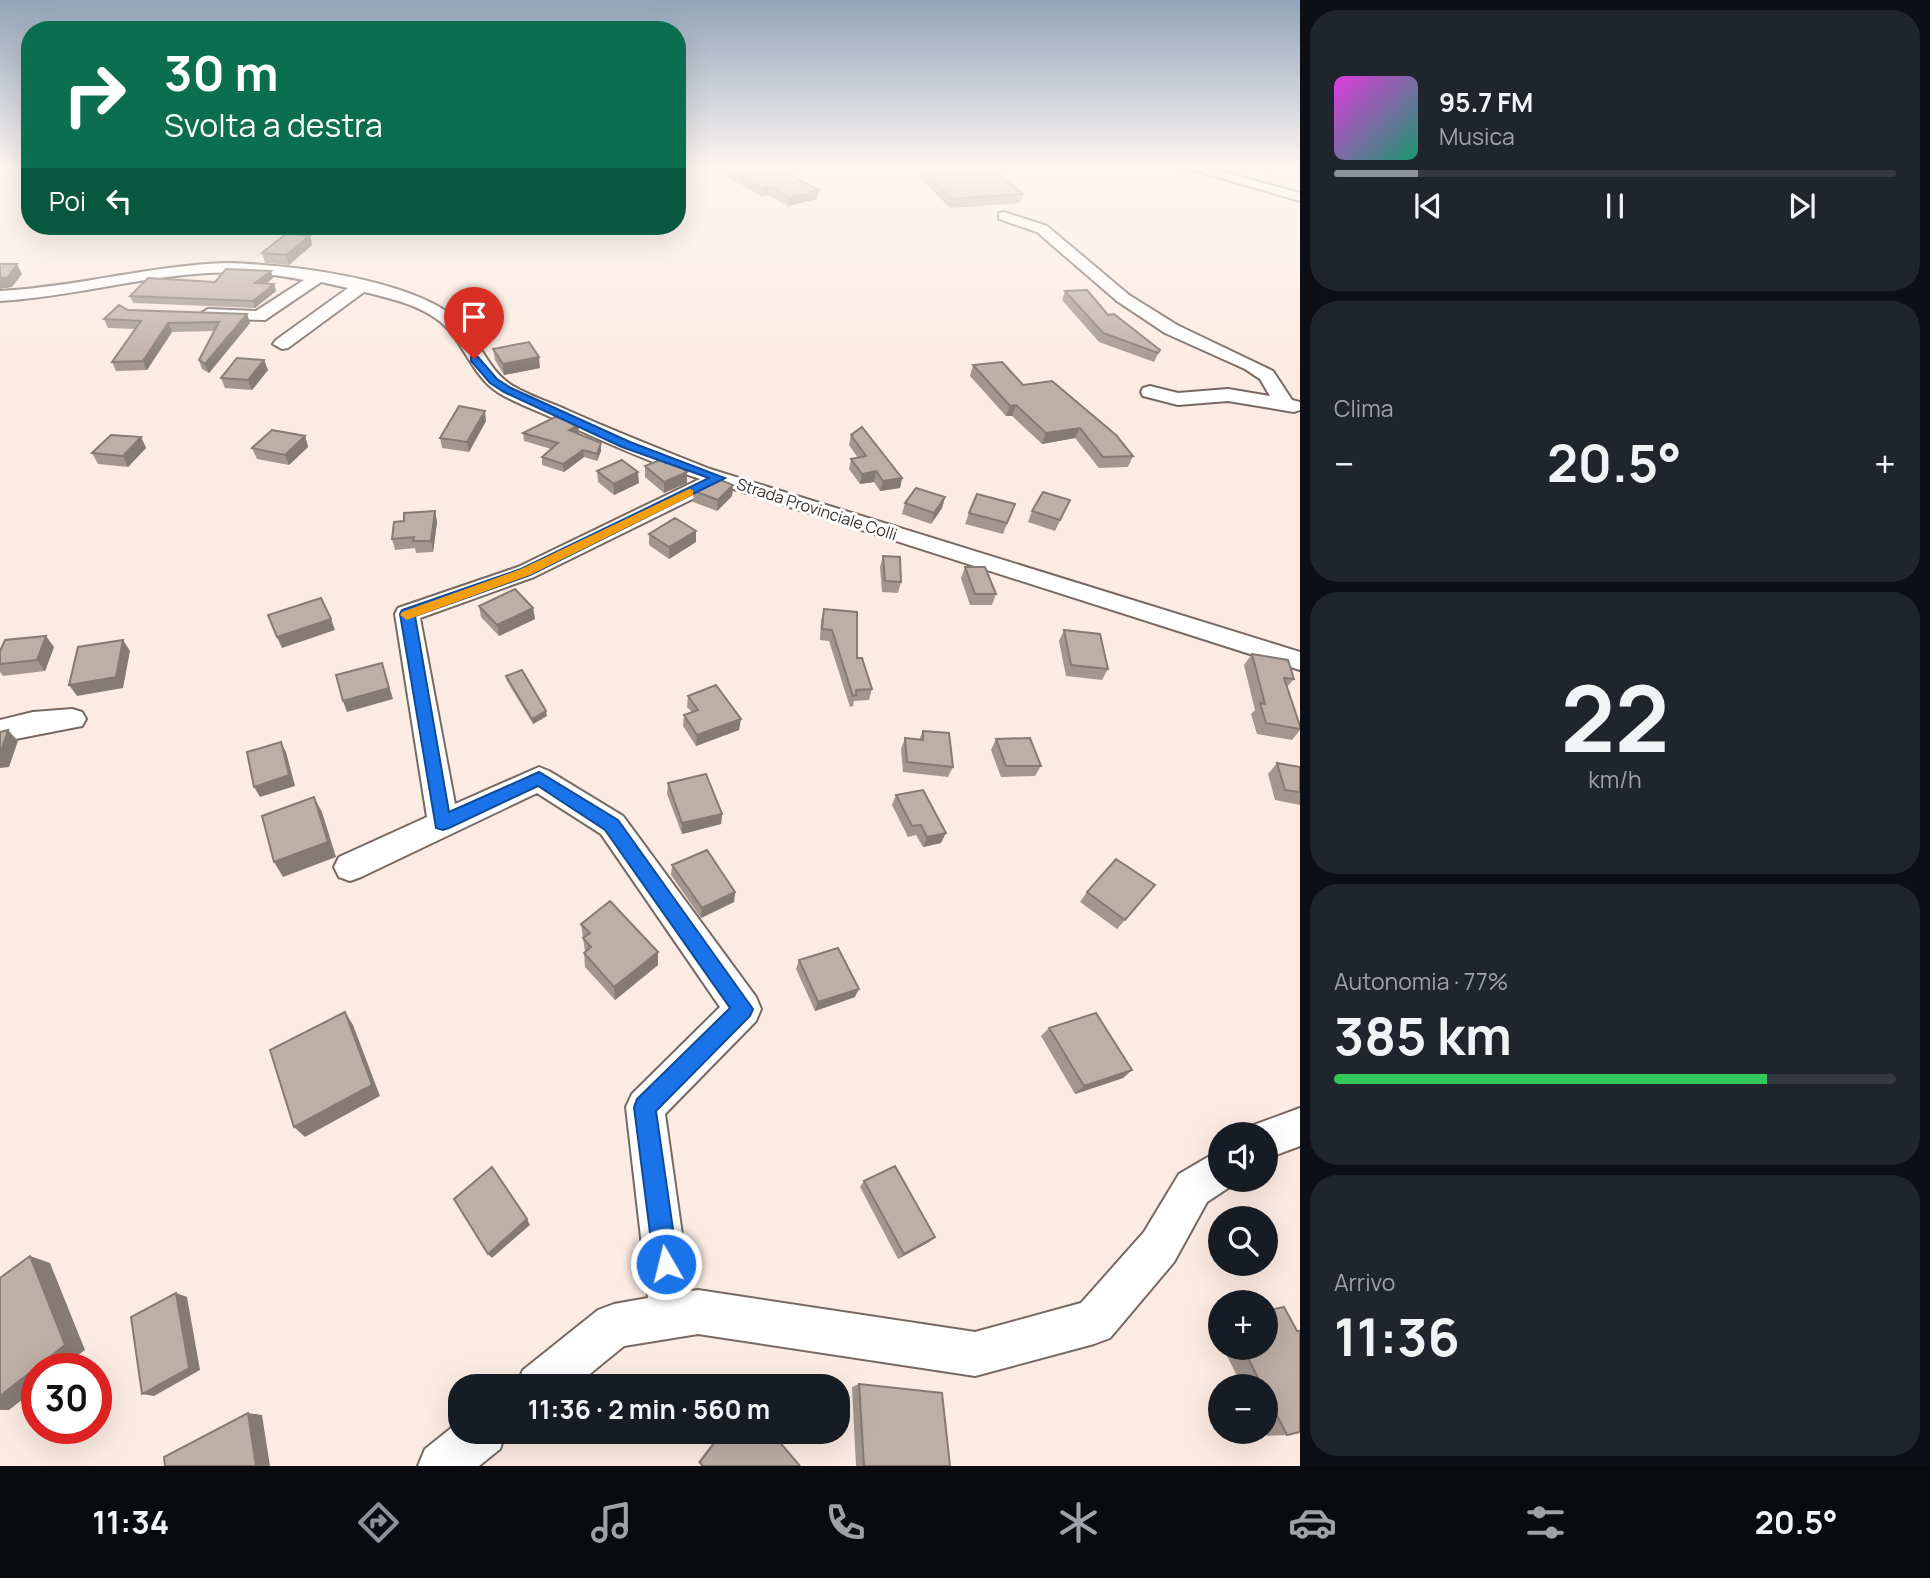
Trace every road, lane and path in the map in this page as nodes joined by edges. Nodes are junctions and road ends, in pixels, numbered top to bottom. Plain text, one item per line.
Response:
1 (1050, 235) edge
2 (228, 268) junction
3 (319, 277) junction
4 (361, 286) junction
5 (185, 287) edge
6 (230, 295) edge
7 (0, 296) edge
8 (282, 344) dead end
9 (1150, 392) dead end
10 (1292, 405) edge
11 (719, 478) junction
12 (1300, 661) edge
13 (72, 719) dead end
14 (0, 731) edge
15 (443, 823) junction
16 (350, 867) dead end
17 (1300, 1127) edge
18 (1278, 1135) edge
19 (1208, 1178) edge
20 (672, 1316) junction
21 (554, 1374) edge
22 (469, 1444) edge
23 (442, 1466) edge

1 - 10 street
2 - 3 street, Strada Provinciale Colli
2 - 5 street
2 - 7 street, Strada Provinciale Colli
3 - 4 street, Strada Provinciale Colli
3 - 6 street
4 - 8 street
4 - 11 street, Strada Provinciale Colli
9 - 10 street
11 - 12 street, Strada Provinciale Colli
11 - 15 street
13 - 14 street
15 - 16 street
15 - 20 street
17 - 18 street
19 - 20 street
20 - 21 street
22 - 23 street

